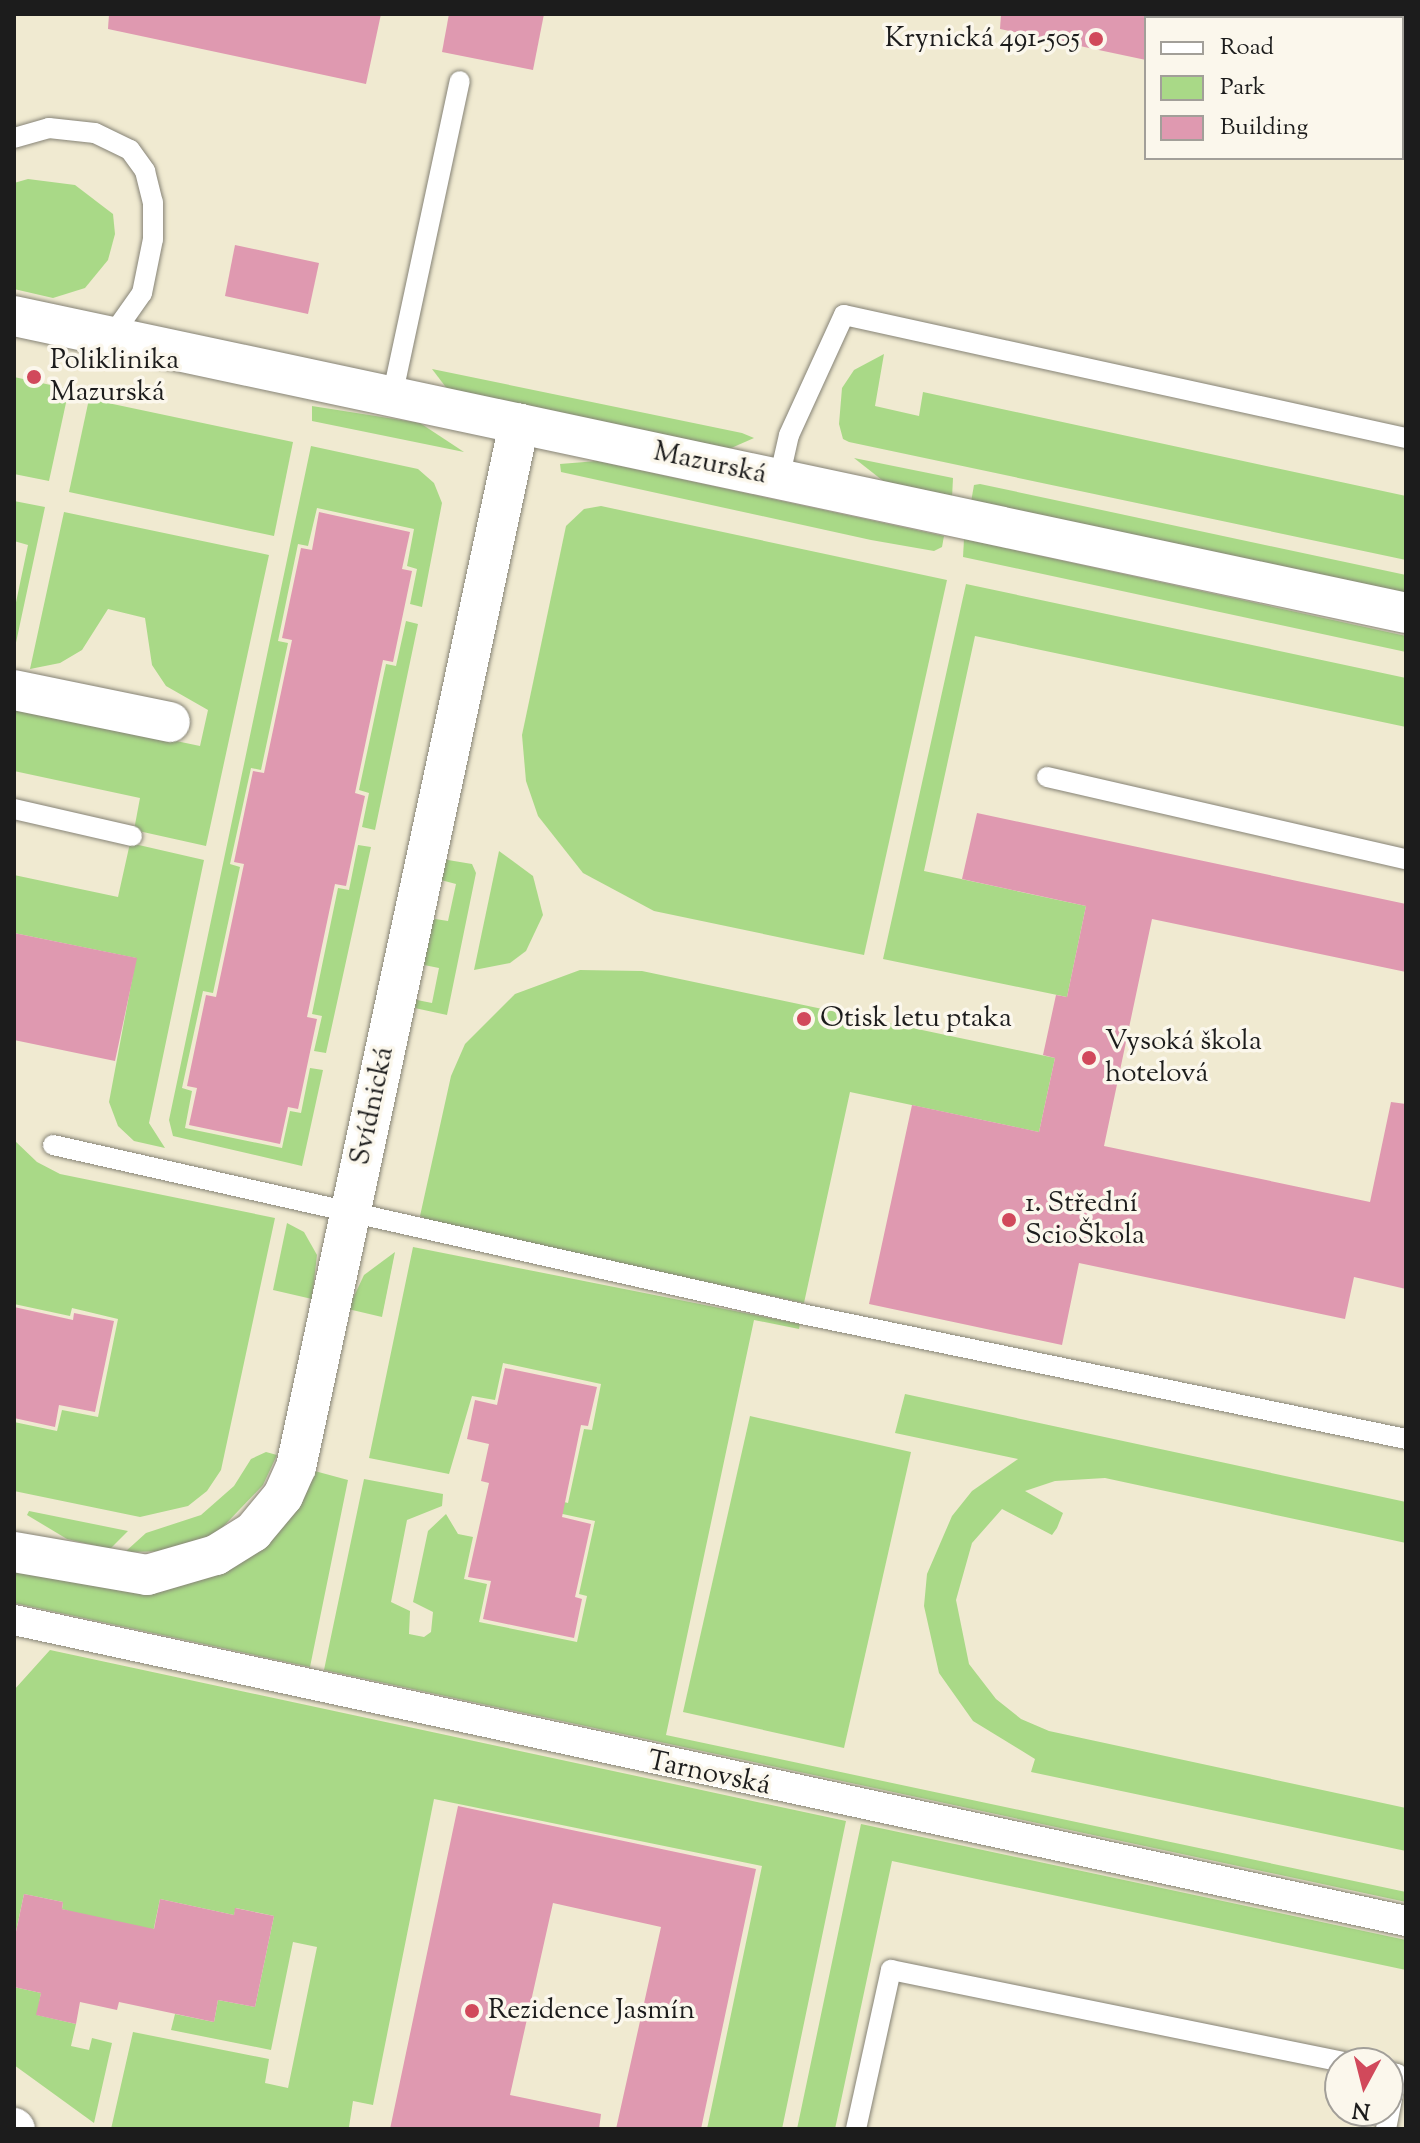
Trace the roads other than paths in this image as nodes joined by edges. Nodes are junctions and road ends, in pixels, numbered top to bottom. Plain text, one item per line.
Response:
1 (460, 81) dead end
2 (14, 138) edge
3 (14, 316) edge
4 (111, 337) junction
5 (392, 397) junction
6 (519, 424) junction
7 (1406, 438) edge
8 (779, 479) junction
9 (1406, 613) edge
10 (14, 690) edge
11 (170, 722) dead end
12 (1047, 777) dead end
13 (14, 809) edge
14 (132, 836) dead end
15 (1406, 859) edge
16 (53, 1145) dead end
17 (350, 1213) junction
18 (1406, 1439) edge
19 (14, 1552) edge
20 (14, 1620) edge
21 (1406, 1921) edge
22 (1324, 2058) edge
23 (856, 2129) edge

1 - 5 lane
2 - 4 lane
3 - 4 street, Mazurská
4 - 5 street, Mazurská
5 - 6 street, Mazurská
6 - 8 street, Mazurská
6 - 17 street, Svídnická
7 - 8 lane
8 - 9 street, Mazurská
10 - 11 street
12 - 15 lane
13 - 14 lane
16 - 17 lane
17 - 18 lane
17 - 19 street, Svídnická
20 - 21 street, Tarnovská
22 - 23 lane

